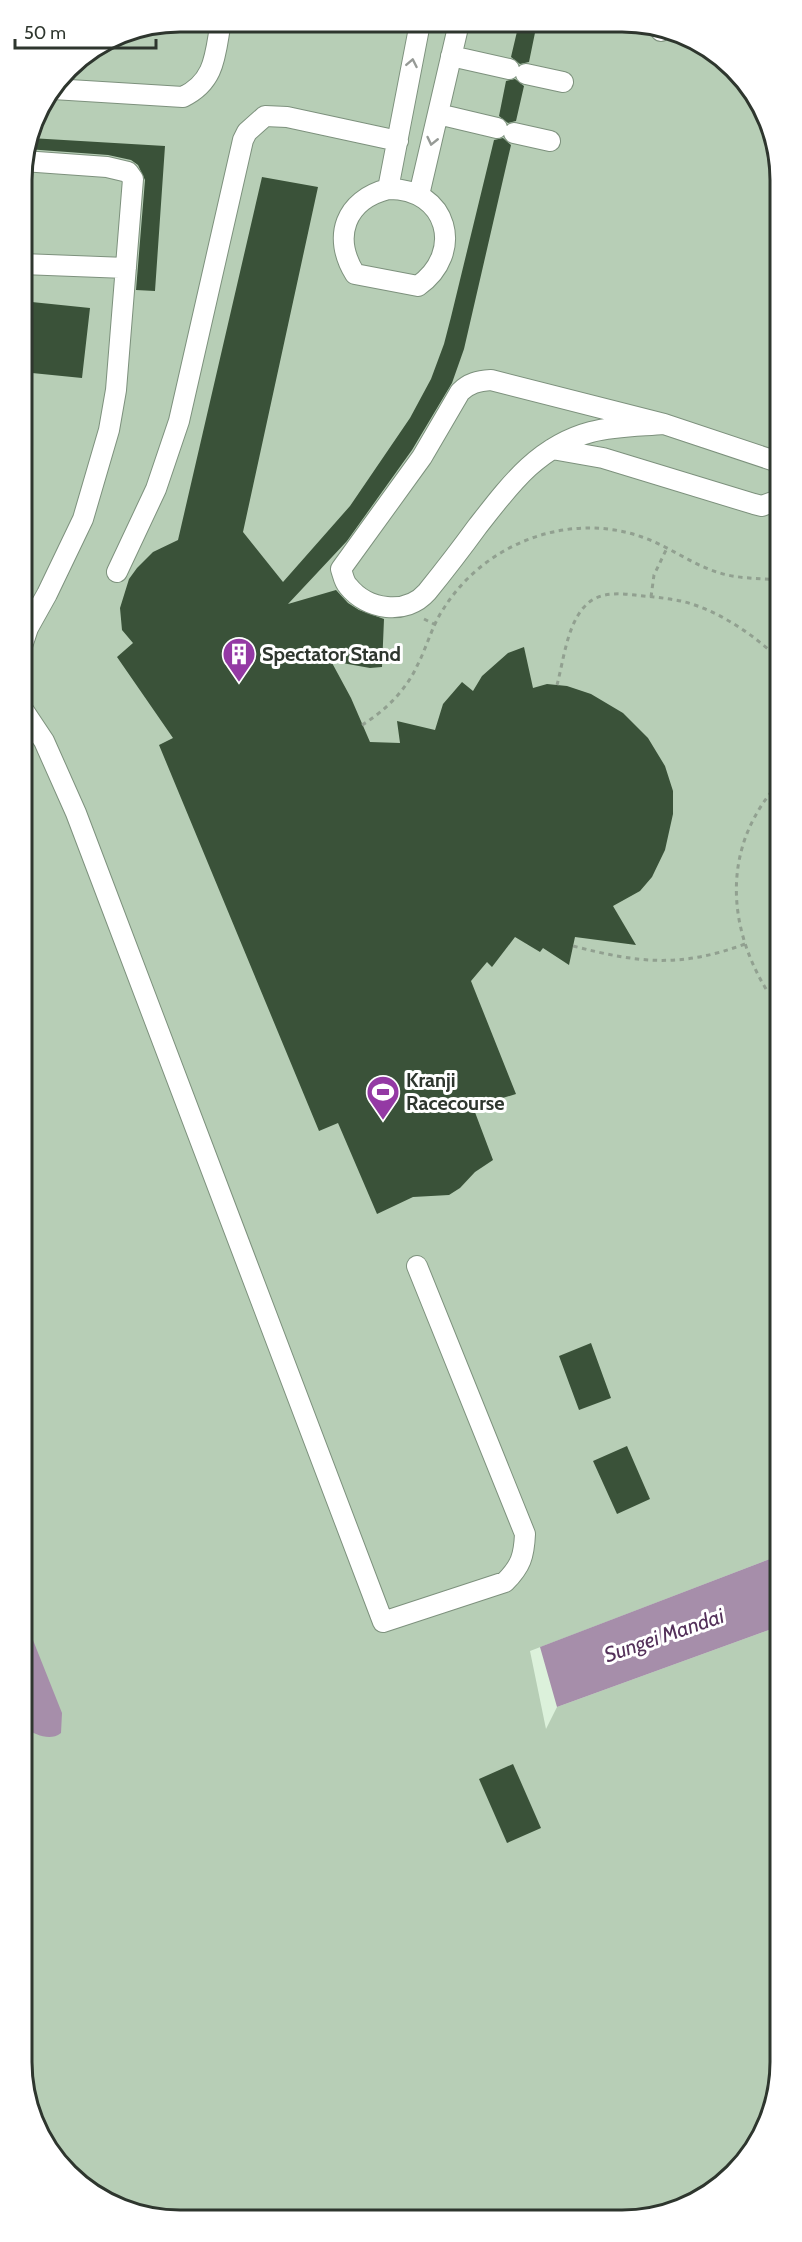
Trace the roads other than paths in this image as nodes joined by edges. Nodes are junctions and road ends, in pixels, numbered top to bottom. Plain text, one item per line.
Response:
1 (219, 32) edge
2 (418, 32) edge
3 (457, 32) edge
4 (452, 56) junction
5 (563, 82) dead end
6 (62, 90) edge
7 (438, 114) junction
8 (398, 141) junction
9 (550, 141) dead end
10 (33, 162) edge
11 (388, 189) junction
12 (419, 195) junction
13 (32, 264) edge
14 (126, 268) junction
15 (664, 424) junction
16 (552, 449) junction
17 (770, 459) edge
18 (770, 503) edge
19 (117, 572) dead end
20 (32, 621) edge
21 (32, 723) edge
22 (417, 1266) dead end

1 - 6 street
8 -> 2 street
3 - 4 street
4 - 5 street
4 - 7 street
7 - 9 street
7 -> 12 street
8 - 11 street
8 - 19 street
10 - 14 street
11 - 12 street
11 - 12 street
13 - 14 street
14 - 20 street
15 - 16 street
15 - 16 street
15 - 17 street
16 - 18 street
21 - 22 street

